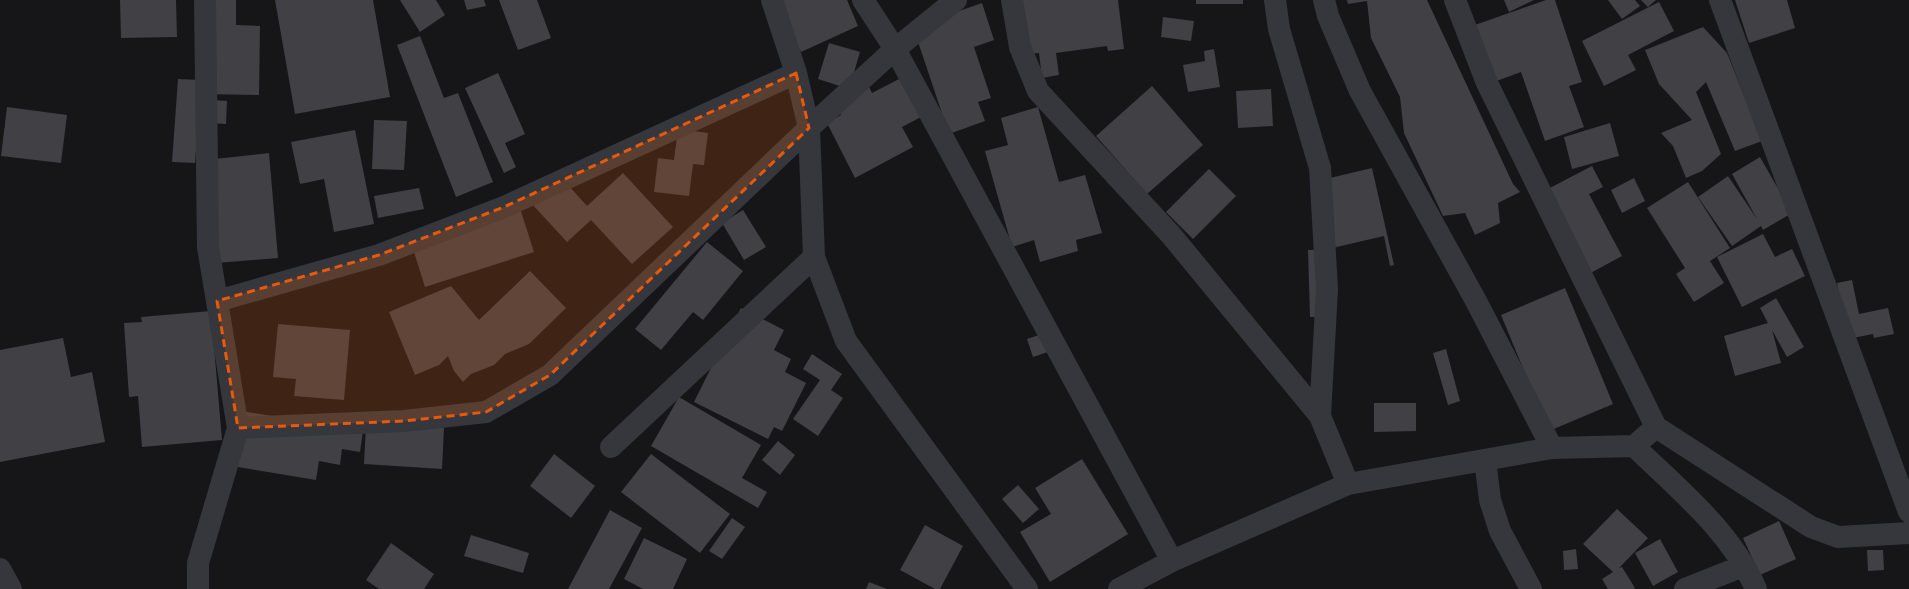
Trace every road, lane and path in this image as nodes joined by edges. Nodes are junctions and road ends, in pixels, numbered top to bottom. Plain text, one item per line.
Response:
1 (205, 0) edge
2 (772, 0) edge
3 (863, 0) edge
4 (956, 0) edge
5 (1012, 0) edge
6 (1275, 0) edge
7 (1324, 0) edge
8 (1455, 0) edge
9 (1720, 0) edge
10 (895, 49) junction
11 (796, 73) junction
12 (809, 128) junction
13 (814, 257) junction
14 (217, 300) junction
15 (1320, 416) junction
16 (1656, 427) junction
17 (238, 428) junction
18 (611, 446) dead end
19 (1634, 446) junction
20 (1552, 448) junction
21 (1485, 460) junction
22 (1348, 484) junction
23 (1909, 512) edge
24 (1909, 533) edge
25 (1172, 561) junction
26 (1743, 566) junction
27 (0, 569) edge
28 (1141, 584) edge
29 (10, 589) edge
30 (198, 589) edge
31 (1027, 589) edge
32 (1119, 589) edge
33 (1531, 589) edge
34 (1686, 589) edge
35 (1756, 589) edge

1 - 14 street
2 - 11 street
3 - 10 street
4 - 10 street
5 - 15 street
6 - 15 street
7 - 20 street
8 - 16 street
9 - 23 street
10 - 12 street
10 - 25 street
11 - 12 street
11 - 14 street
12 - 13 street
12 - 17 street
13 - 18 street
13 - 31 street
14 - 17 street
15 - 22 street
16 - 19 street
16 - 24 street
17 - 30 street
19 - 20 street
19 - 26 street
20 - 21 street
21 - 22 street
21 - 33 street
22 - 25 street
25 - 28 street
26 - 34 street
26 - 35 street
27 - 29 street
28 - 32 street

